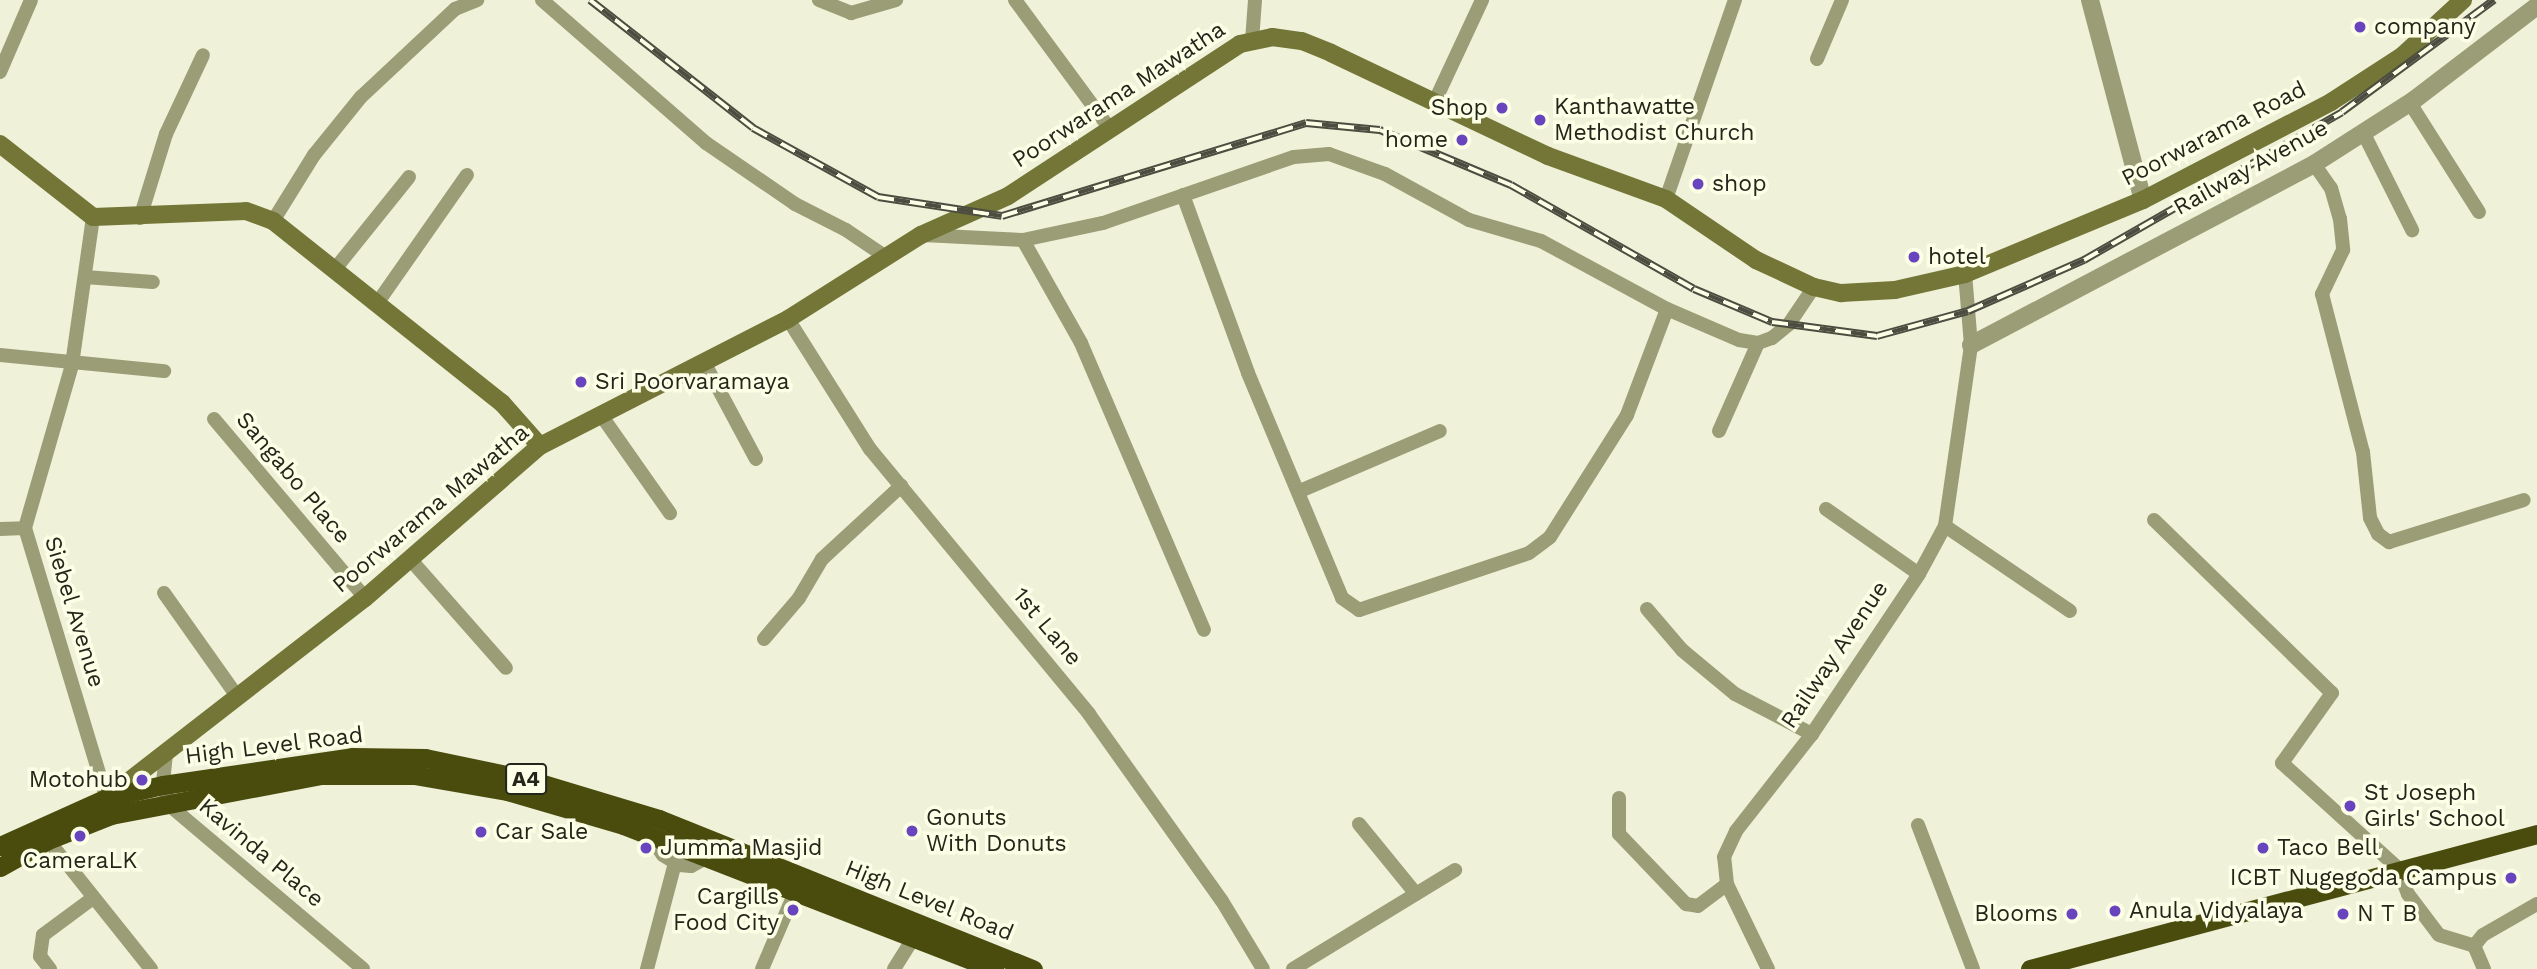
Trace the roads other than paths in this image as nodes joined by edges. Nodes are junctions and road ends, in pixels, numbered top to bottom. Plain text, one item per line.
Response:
1 (31, 0) edge
2 (477, 0) edge
3 (542, 0) edge
4 (819, 0) edge
5 (896, 0) edge
6 (1015, 0) edge
7 (1255, 0) edge
8 (1482, 0) edge
9 (1735, 0) edge
10 (1842, 0) edge
11 (2090, 0) edge
12 (2463, 0) edge
13 (2537, 6) edge
14 (1252, 41) junction
15 (203, 55) dead end
16 (1817, 60) dead end
17 (0, 72) edge
18 (1434, 103) junction
19 (2410, 103) junction
20 (1110, 129) junction
21 (2363, 132) junction
22 (0, 144) edge
23 (2314, 163) junction
24 (467, 175) dead end
25 (410, 177) dead end
26 (1183, 195) junction
27 (1666, 200) junction
28 (2143, 200) junction
29 (2479, 212) dead end
30 (93, 217) junction
31 (140, 218) junction
32 (273, 221) junction
33 (2412, 230) dead end
34 (921, 235) junction
35 (1023, 240) junction
36 (886, 257) junction
37 (335, 269) junction
38 (1965, 274) junction
39 (85, 277) junction
40 (153, 282) dead end
41 (1814, 287) junction
42 (378, 302) junction
43 (1667, 309) junction
44 (788, 319) junction
45 (1758, 343) junction
46 (1971, 345) junction
47 (0, 355) edge
48 (704, 362) junction
49 (72, 365) junction
50 (164, 371) dead end
51 (601, 415) junction
52 (214, 419) dead end
53 (1440, 431) dead end
54 (1719, 432) dead end
55 (540, 446) junction
56 (756, 459) dead end
57 (901, 486) junction
58 (1300, 491) junction
59 (2525, 500) dead end
60 (1826, 509) dead end
61 (670, 513) dead end
62 (2154, 520) dead end
63 (1945, 526) junction
64 (0, 528) edge
65 (24, 528) junction
66 (410, 559) junction
67 (1919, 575) junction
68 (164, 593) dead end
69 (365, 598) junction
70 (1647, 609) dead end
71 (2070, 611) dead end
72 (1204, 631) dead end
73 (764, 639) dead end
74 (506, 668) dead end
75 (237, 696) junction
76 (1812, 734) junction
77 (166, 754) junction
78 (163, 785) junction
79 (1619, 798) dead end
80 (169, 805) junction
81 (109, 806) junction
82 (1359, 824) dead end
83 (1918, 825) dead end
84 (2537, 834) edge
85 (649, 835) junction
86 (48, 840) junction
87 (0, 845) edge
88 (708, 857) junction
89 (676, 863) junction
90 (0, 867) edge
91 (2398, 868) junction
92 (1455, 870) dead end
93 (1727, 884) junction
94 (796, 890) junction
95 (1416, 894) junction
96 (93, 898) junction
97 (2537, 904) edge
98 (913, 938) junction
99 (2474, 946) junction
100 (50, 969) edge
101 (151, 969) edge
102 (363, 969) edge
103 (647, 969) edge
104 (762, 969) edge
105 (894, 969) edge
106 (994, 969) edge
107 (1033, 969) edge
108 (1264, 969) edge
109 (1293, 969) edge
110 (1768, 969) edge
111 (1973, 969) edge
112 (2030, 969) edge
113 (2484, 969) edge

1 - 17 street
2 - 32 street
3 - 36 street
4 - 5 street
6 - 20 street
7 - 14 street
8 - 18 street
9 - 27 street
10 - 16 street
11 - 28 street
12 - 28 main road, Poorwarama Road
13 - 19 street, Railway Avenue
14 - 18 main road, Poorwarama Mawatha
14 - 20 main road, Poorwarama Mawatha
15 - 31 street
18 - 27 main road, Poorwarama Mawatha
19 - 21 street, Railway Avenue
19 - 29 street
20 - 34 main road, Poorwarama Mawatha
21 - 23 street, Railway Avenue
21 - 33 street
22 - 30 main road
23 - 46 street, Railway Avenue
23 - 59 street
24 - 42 street
25 - 37 street
26 - 35 street
26 - 43 street
26 - 58 street
27 - 41 main road, Poorwarama Mawatha
28 - 38 main road, Poorwarama Road
30 - 31 main road
30 - 39 street, Siebel Avenue
31 - 32 main road
32 - 37 main road
34 - 35 street
34 - 36 main road, Poorwarama Mawatha
35 - 72 street
36 - 44 main road, Poorwarama Mawatha
37 - 42 main road
38 - 41 main road, Poorwarama Mawatha
38 - 46 street, Railway Avenue
39 - 40 street
39 - 49 street, Siebel Avenue
41 - 45 street
42 - 55 main road
43 - 45 street
43 - 58 street
44 - 48 main road, Poorwarama Mawatha
44 - 57 street, 1st Lane
45 - 54 street
46 - 63 street, Railway Avenue
47 - 49 street
48 - 51 main road, Poorwarama Mawatha
48 - 56 street
49 - 50 street
49 - 65 street, Siebel Avenue
51 - 55 main road, Poorwarama Mawatha
51 - 61 street
52 - 69 street, Sangabo Place
53 - 58 street
55 - 66 main road, Poorwarama Mawatha
57 - 73 street
57 - 108 street, 1st Lane
60 - 67 street
62 - 91 street
63 - 67 street, Railway Avenue
63 - 71 street
64 - 65 street
65 - 81 street, Siebel Avenue
66 - 69 main road, Poorwarama Mawatha
66 - 74 street
67 - 76 street, Railway Avenue
68 - 75 street
69 - 75 main road, Poorwarama Mawatha
70 - 76 street
75 - 77 main road, Poorwarama Mawatha
76 - 93 street, Railway Avenue
77 - 78 street, Kavinda Place
77 - 81 main road, Poorwarama Mawatha
78 - 80 street, Kavinda Place
78 - 81 highway, High Level Road / A4
78 - 107 highway, High Level Road / A4
79 - 93 street
80 - 81 highway, High Level Road / A4
80 - 85 highway, High Level Road / A4
80 - 102 street, Kavinda Place
81 - 86 highway, High Level Road / A4
81 - 87 highway, High Level Road / A4
82 - 95 street
83 - 111 street
84 - 91 highway
85 - 88 highway, High Level Road / A4
85 - 89 street
86 - 90 highway, High Level Road / A4
86 - 96 street
88 - 89 street
88 - 94 highway, High Level Road / A4
89 - 103 street
91 - 99 street
91 - 112 highway
92 - 95 street
93 - 110 street, Railway Avenue
94 - 98 highway, High Level Road / A4
94 - 104 street
95 - 109 street
96 - 100 street
96 - 101 street
97 - 99 street
98 - 105 street
98 - 106 highway, High Level Road / A4
99 - 113 street

